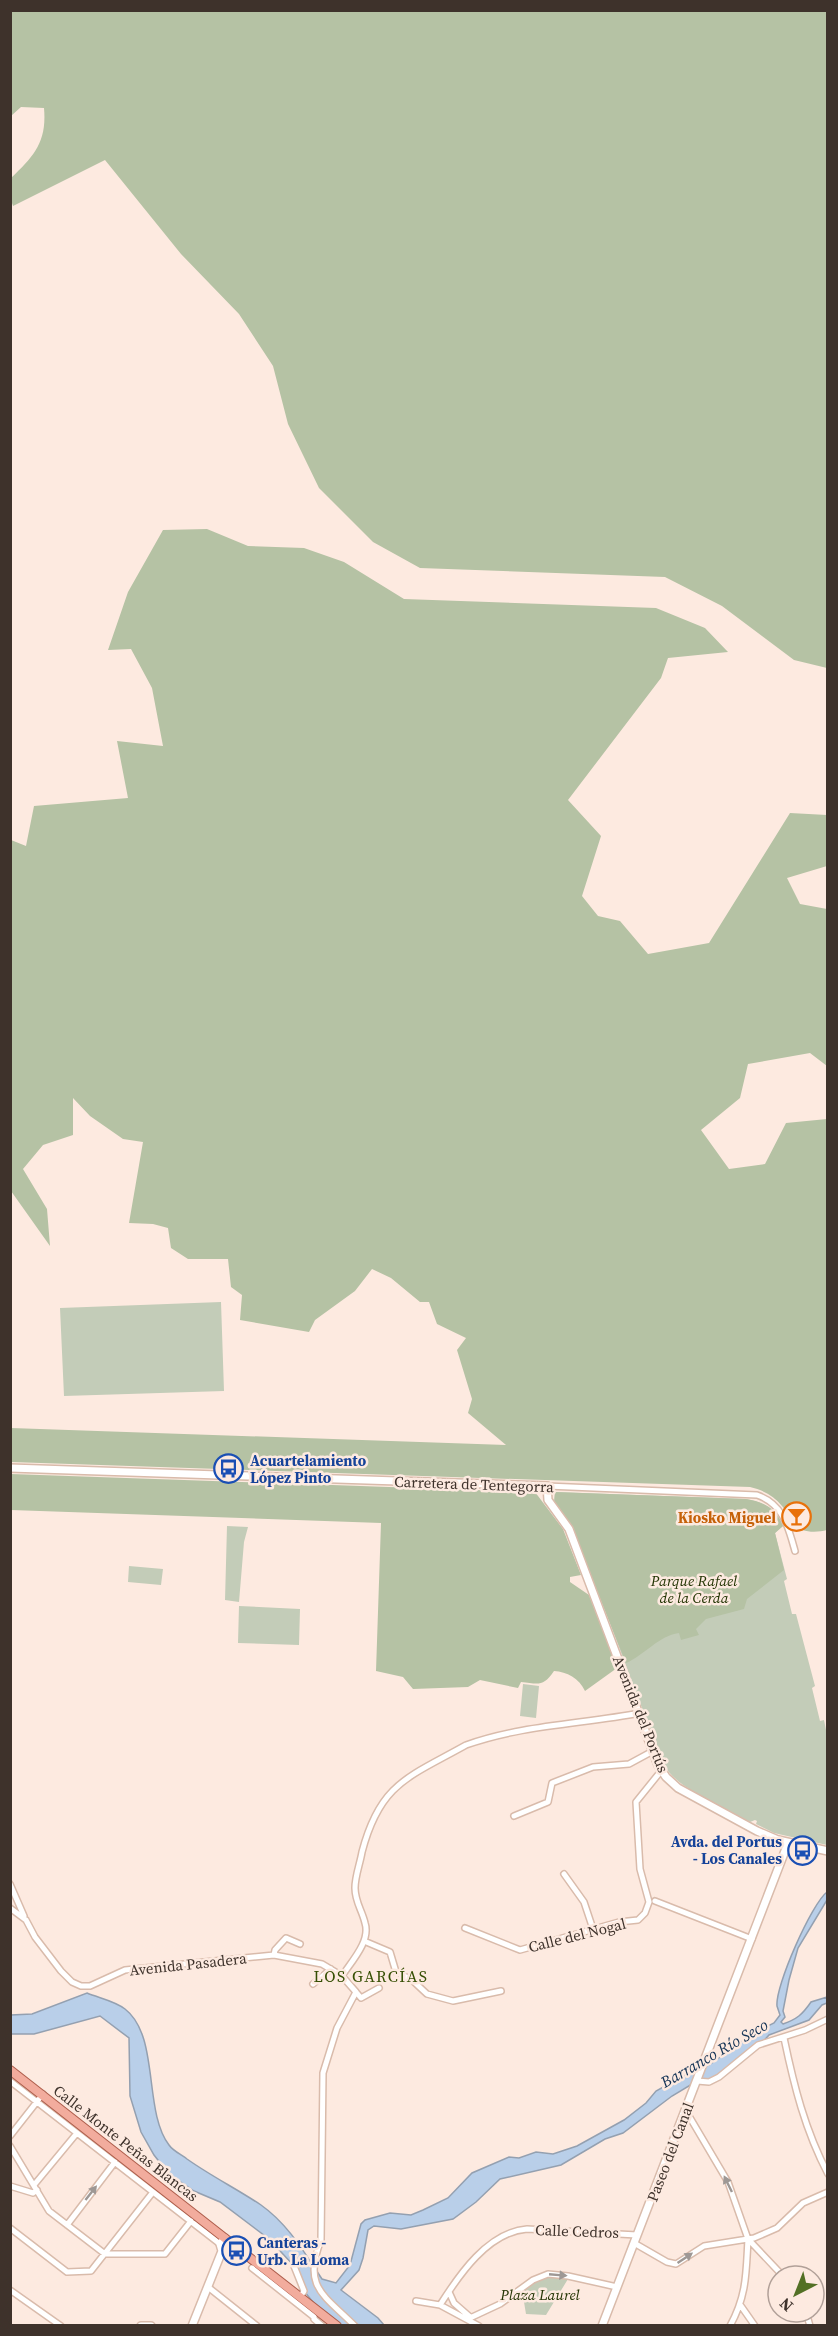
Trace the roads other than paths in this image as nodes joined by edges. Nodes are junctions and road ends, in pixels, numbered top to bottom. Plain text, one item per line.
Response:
1 (10, 1468) edge
2 (546, 1486) junction
3 (795, 1551) dead end
4 (640, 1713) junction
5 (653, 1751) junction
6 (662, 1771) junction
7 (514, 1816) dead end
8 (788, 1843) junction
9 (828, 1851) edge
10 (564, 1874) dead end
11 (10, 1884) edge
12 (655, 1901) dead end
13 (10, 1908) edge
14 (26, 1920) junction
15 (465, 1928) dead end
16 (593, 1929) junction
17 (752, 1939) junction
18 (364, 1941) junction
19 (300, 1944) dead end
20 (274, 1955) junction
21 (331, 1969) junction
22 (342, 1976) junction
23 (313, 1983) dead end
24 (379, 1988) dead end
25 (501, 1991) dead end
26 (357, 1992) junction
27 (828, 2019) edge
28 (784, 2038) junction
29 (10, 2070) edge
30 (10, 2081) edge
31 (697, 2081) junction
32 (43, 2094) junction
33 (37, 2102) junction
34 (684, 2114) junction
35 (77, 2133) junction
36 (10, 2136) edge
37 (10, 2146) edge
38 (115, 2162) junction
39 (828, 2174) edge
40 (10, 2186) edge
41 (36, 2188) junction
42 (153, 2192) junction
43 (828, 2192) edge
44 (191, 2221) junction
45 (67, 2225) junction
46 (10, 2228) edge
47 (637, 2235) junction
48 (748, 2239) junction
49 (634, 2243) junction
50 (222, 2244) junction
51 (236, 2246) junction
52 (105, 2254) junction
53 (772, 2264) edge
54 (294, 2266) dead end
55 (252, 2268) dead end
56 (208, 2287) junction
57 (617, 2287) junction
58 (10, 2290) edge
59 (449, 2292) junction
60 (300, 2297) junction
61 (416, 2301) dead end
62 (440, 2305) junction
63 (741, 2306) junction
64 (315, 2318) edge
65 (470, 2318) junction
66 (62, 2325) edge
67 (141, 2325) edge
68 (151, 2325) edge
69 (192, 2325) edge
70 (258, 2325) edge
71 (322, 2325) edge
72 (337, 2325) edge
73 (355, 2325) edge
74 (480, 2325) edge
75 (602, 2325) edge
76 (730, 2325) edge
77 (755, 2325) edge

1 - 2 main road, Carretera de Tentegorra
2 - 3 street, Carretera de Tentegorra
2 - 4 main road, Avenida del Portús
4 - 5 main road, Avenida del Portús
4 - 18 street
5 - 6 main road, Avenida del Portús
5 - 7 street
6 - 8 main road, Avenida del Portús
6 - 16 street, Calle del Nogal
8 - 9 main road, Avenida del Portús
8 - 17 main road, Paseo del Canal
10 - 16 street
11 - 14 street
12 - 17 street
13 - 14 street, Avenida Pasadera
14 - 20 street, Avenida Pasadera
15 - 16 street, Calle del Nogal
17 - 31 main road, Paseo del Canal
18 - 22 street
18 - 25 street
19 - 20 street
20 - 21 street, Avenida Pasadera
21 - 22 street, Avenida Pasadera
21 - 23 street
22 - 26 street, Avenida Pasadera
24 - 26 street
26 - 73 street
27 - 28 street
28 - 31 street
28 - 39 street
29 - 32 main road, Calle Monte Peñas Blancas
30 - 33 street, Calle Monte Peñas Blancas
31 - 34 main road, Paseo del Canal
32 - 33 street
32 - 50 main road, Calle Monte Peñas Blancas
33 - 35 street, Calle Monte Peñas Blancas
33 - 36 street
34 - 47 main road, Paseo del Canal
48 -> 34 street
35 - 38 street, Calle Monte Peñas Blancas
35 - 41 street
37 - 41 street
38 - 42 street, Calle Monte Peñas Blancas
45 -> 38 street
40 - 41 street
41 - 45 street
42 - 44 street, Calle Monte Peñas Blancas
42 - 52 street
43 - 48 street
44 - 50 street, Calle Monte Peñas Blancas
44 - 52 street
45 - 52 street
46 - 52 street
47 - 49 main road, Paseo del Canal
47 - 59 street, Calle Cedros
49 -> 48 street
48 - 53 street
48 - 63 street
49 - 57 main road, Paseo del Canal
50 - 51 main road
50 - 51 main road
50 - 56 main road
51 - 60 main road
54 - 60 street
55 - 64 street
56 - 69 main road
56 - 70 street
65 -> 57 street
57 - 75 main road, Paseo del Canal
58 - 66 street
59 - 62 street, Calle Cedros
59 - 65 street
60 - 64 main road
61 - 62 street
62 - 74 street
63 - 76 street
63 - 77 street
64 - 71 street
64 - 72 main road
65 - 74 street
67 - 68 main road

